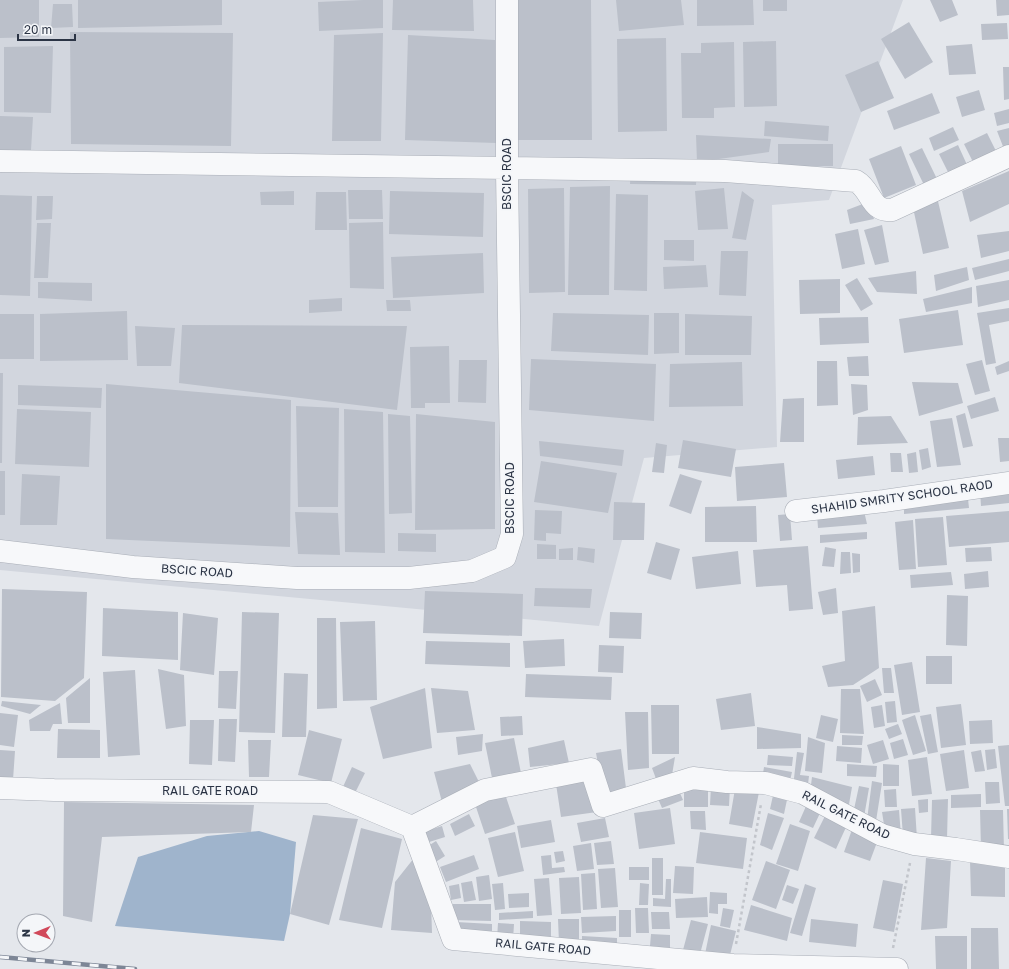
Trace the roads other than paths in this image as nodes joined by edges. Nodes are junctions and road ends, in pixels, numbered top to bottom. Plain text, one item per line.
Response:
1 (507, 0) edge
2 (1009, 156) edge
3 (0, 161) edge
4 (507, 169) junction
5 (1009, 483) edge
6 (796, 511) dead end
7 (0, 551) edge
8 (0, 788) edge
9 (412, 827) junction
10 (1009, 857) edge
11 (893, 968) edge

1 - 4 street, BSCIC ROAD
2 - 4 street
3 - 4 street
4 - 7 street, BSCIC ROAD
5 - 6 street, SHAHID SMRITY SCHOOL RAOD
8 - 9 street, RAIL GATE ROAD
9 - 10 street, RAIL GATE ROAD
9 - 11 street, RAIL GATE ROAD

